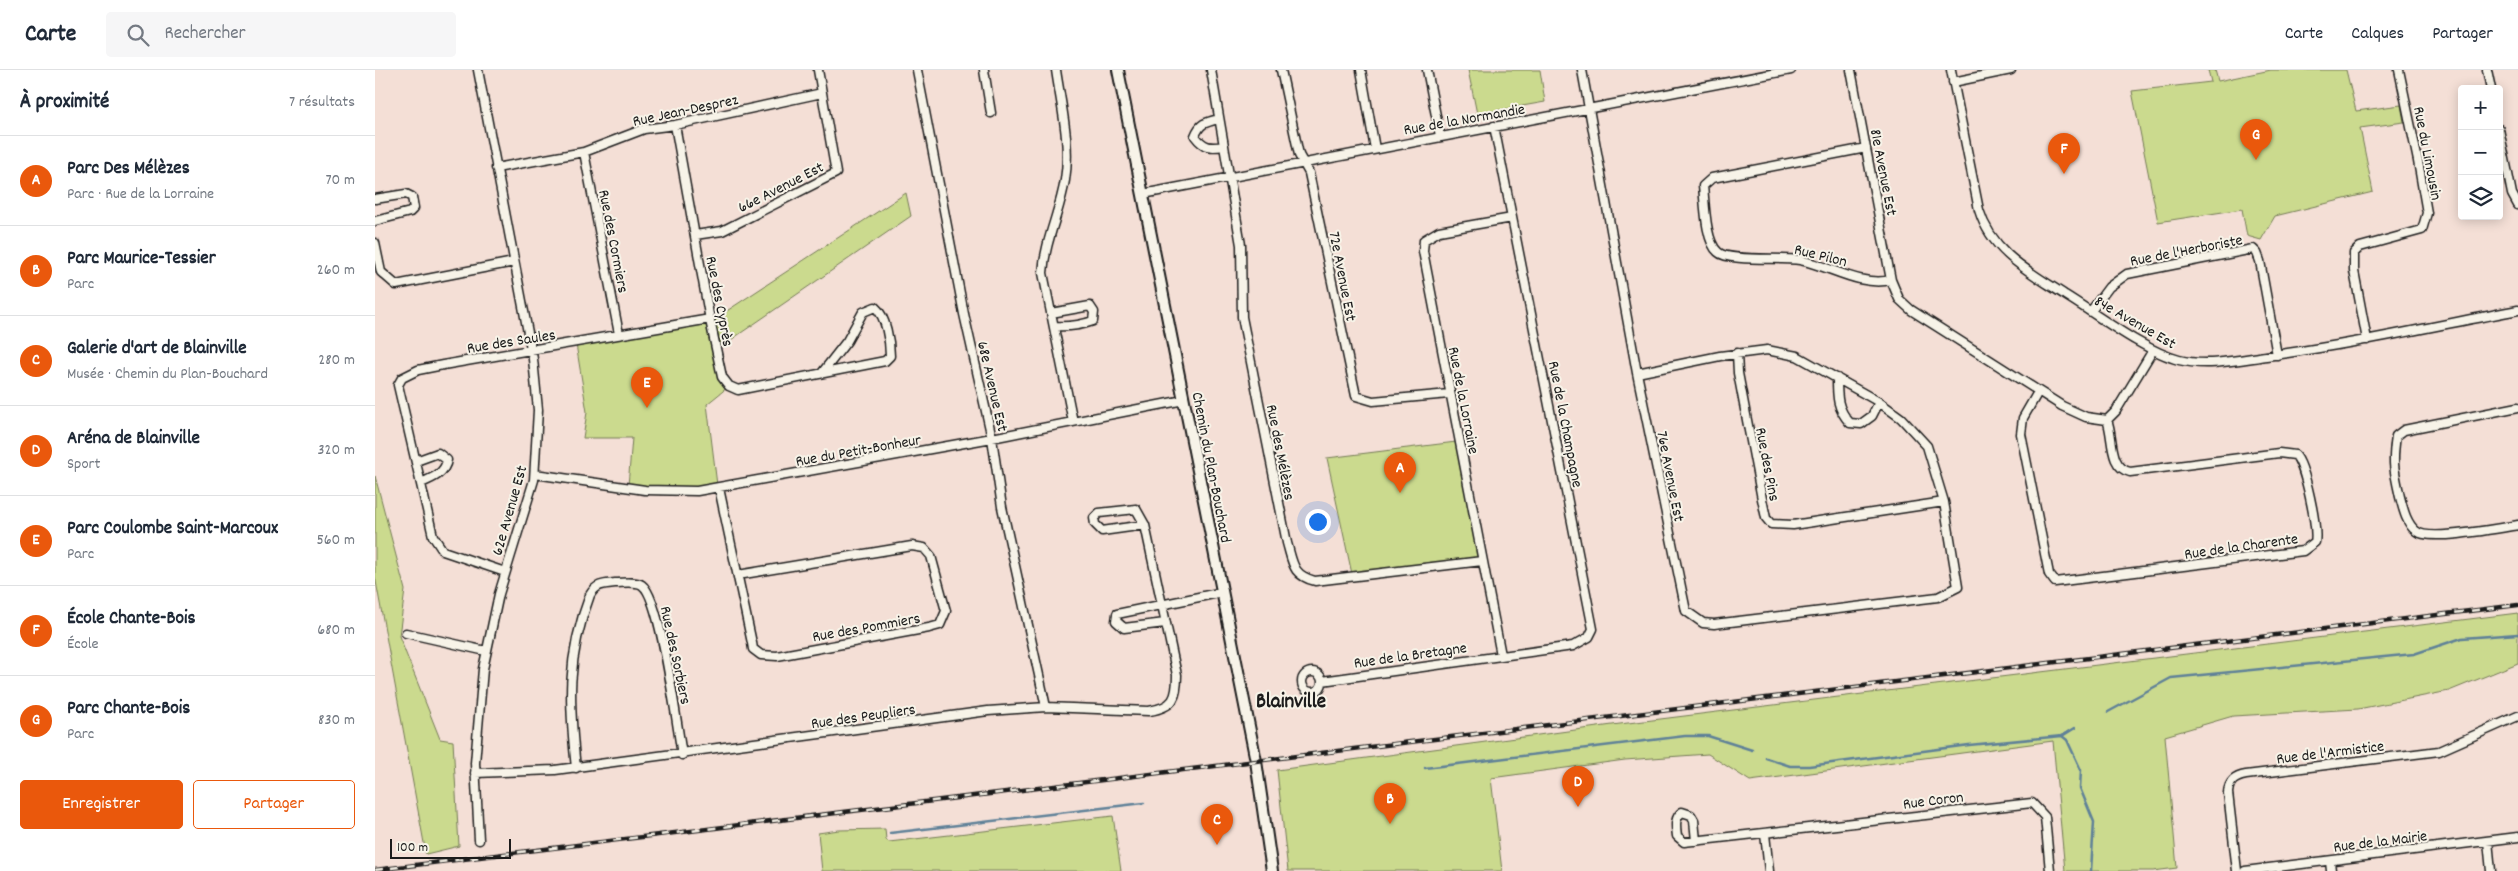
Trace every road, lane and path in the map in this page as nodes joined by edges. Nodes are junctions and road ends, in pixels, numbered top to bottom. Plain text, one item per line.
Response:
1 (478, 70) edge
2 (818, 70) edge
3 (917, 70) edge
4 (984, 70) edge
5 (1056, 70) edge
6 (1118, 70) edge
7 (1211, 70) edge
8 (1281, 70) edge
9 (1361, 70) edge
10 (1427, 70) edge
11 (1582, 70) edge
12 (1791, 70) edge
13 (1851, 70) edge
14 (1951, 70) edge
15 (2011, 70) edge
16 (2399, 70) edge
17 (2487, 70) edge
18 (1953, 82) junction
19 (2490, 85) edge
20 (822, 93) junction
21 (1589, 109) junction
22 (991, 113) dead end
23 (1219, 119) junction
24 (675, 125) junction
25 (1494, 126) junction
26 (2499, 130) edge
27 (1440, 136) junction
28 (1224, 146) junction
29 (1866, 148) junction
30 (1375, 149) junction
31 (584, 152) junction
32 (1303, 163) junction
33 (496, 168) junction
34 (1229, 178) junction
35 (1143, 194) junction
36 (375, 199) edge
37 (2518, 205) edge
38 (1512, 218) junction
39 (375, 221) edge
40 (695, 235) junction
41 (375, 243) edge
42 (514, 262) junction
43 (1891, 280) junction
44 (2518, 310) edge
45 (2091, 311) junction
46 (1051, 314) junction
47 (710, 319) junction
48 (1054, 326) junction
49 (619, 334) junction
50 (2367, 340) junction
51 (531, 350) junction
52 (2153, 350) junction
53 (1737, 353) junction
54 (2277, 355) junction
55 (822, 373) junction
56 (1637, 373) junction
57 (1837, 378) junction
58 (2038, 392) junction
59 (1449, 394) junction
60 (1184, 400) junction
61 (1879, 402) junction
62 (2518, 407) edge
63 (2107, 420) junction
64 (1073, 422) junction
65 (992, 438) junction
66 (416, 461) junction
67 (535, 474) junction
68 (421, 483) junction
69 (719, 488) junction
70 (1944, 502) junction
71 (1145, 525) junction
72 (2518, 526) edge
73 (1482, 561) junction
74 (505, 572) junction
75 (737, 575) junction
76 (1223, 592) junction
77 (1163, 605) junction
78 (1165, 623) junction
79 (406, 633) dead end
80 (485, 651) junction
81 (1501, 655) junction
82 (1322, 681) dead end
83 (1046, 707) junction
84 (2518, 716) edge
85 (682, 755) junction
86 (576, 768) junction
87 (475, 773) junction
88 (1765, 834) junction
89 (2518, 837) edge
90 (479, 840) dead end
91 (1696, 840) dead end
92 (2488, 841) junction
93 (2330, 861) junction
94 (1271, 871) edge
95 (1769, 871) edge
96 (2050, 871) edge
97 (2237, 871) edge
98 (2245, 871) edge
99 (2331, 871) edge
100 (2491, 871) edge

1 - 33 street, 62e Avenue Est
2 - 20 street, 66e Avenue Est
3 - 65 street, 68e Avenue Est
4 - 22 street
5 - 46 street
6 - 35 street, Chemin du Plan-Bouchard
7 - 23 street, Rue des Mélèzes
8 - 32 street, 72e Avenue Est
9 - 30 street
10 - 27 street
11 - 21 street, 76e Avenue Est
12 - 21 street, Rue de la Normandie
13 - 29 street, 81e Avenue Est
14 - 18 street, 84e Avenue Est
15 - 18 street
16 - 50 street, Rue du Limousin
17 - 19 street
18 - 45 street, 84e Avenue Est
20 - 24 street, Rue Jean-Desprez
20 - 40 street, 66e Avenue Est
21 - 25 street, Rue de la Normandie
21 - 56 street, 76e Avenue Est
23 - 28 street, Rue des Mélèzes
23 - 28 street
24 - 31 street, Rue Jean-Desprez
24 - 40 street, Rue des Cyprès
25 - 27 street, Rue de la Normandie
25 - 38 street, Rue de la Champagne
26 - 37 street
27 - 30 street, Rue de la Normandie
28 - 34 street, Rue des Mélèzes
29 - 43 street, 81e Avenue Est
29 - 43 street, Rue Pilon
30 - 32 street, Rue de la Normandie
31 - 33 street, Rue Jean-Desprez
31 - 49 street, Rue des Cormiers
32 - 34 street, Rue de la Normandie
32 - 59 street, 72e Avenue Est
33 - 42 street, 62e Avenue Est
34 - 35 street, Rue de la Normandie
34 - 73 street, Rue des Mélèzes
35 - 60 street, Chemin du Plan-Bouchard
36 - 39 street
38 - 59 street, Rue de la Lorraine
38 - 81 street, Rue de la Champagne
40 - 47 street, Rue des Cyprès
41 - 42 street
42 - 51 street, 62e Avenue Est
43 - 58 street
44 - 50 street, 84e Avenue Est
45 - 52 street, 84e Avenue Est
45 - 54 street, Rue de l'Herboriste
46 - 48 street
46 - 48 street
47 - 49 street, Rue des Saules
47 - 55 street, Rue des Cyprès
48 - 64 street
49 - 51 street, Rue des Saules
50 - 54 street, 84e Avenue Est
51 - 66 street, Rue des Saules
51 - 67 street, 62e Avenue Est
52 - 54 street, 84e Avenue Est
52 - 63 street
53 - 56 street
53 - 57 street
53 - 70 street, Rue des Pins
55 - 55 street, Rue des Cyprès
56 - 70 street, 76e Avenue Est
57 - 61 street
57 - 61 street
58 - 63 street
58 - 63 street, Rue de la Charente
59 - 73 street, Rue de la Lorraine
60 - 64 street, Rue du Petit-Bonheur
60 - 76 street, Chemin du Plan-Bouchard
61 - 70 street
62 - 72 street
64 - 65 street, Rue du Petit-Bonheur
65 - 69 street, Rue du Petit-Bonheur
65 - 83 street, 68e Avenue Est
66 - 68 street, Rue des Saules
66 - 68 street
67 - 69 street, Rue du Petit-Bonheur
67 - 74 street, 62e Avenue Est
68 - 74 street, Rue des Saules
69 - 75 street, Rue des Pommiers
71 - 71 street
71 - 77 street, Rue des Peupliers
73 - 81 street, Rue de la Lorraine
74 - 80 street, 62e Avenue Est
75 - 75 street, Rue des Pommiers
76 - 77 street
76 - 94 street, Chemin du Plan-Bouchard
77 - 78 street, Rue des Peupliers
77 - 78 street
78 - 83 street, Rue des Peupliers
79 - 80 street
80 - 87 street, 62e Avenue Est
81 - 82 street, Rue de la Bretagne
83 - 85 street, Rue des Peupliers
84 - 97 street, Rue de l'Armistice
85 - 86 street, Rue des Peupliers
85 - 86 street, Rue des Sorbiers
86 - 87 street, Rue des Peupliers
87 - 90 street, 62e Avenue Est
88 - 91 street, Rue Coron
88 - 95 street
88 - 96 street, Rue Coron
89 - 92 street, Rue de la Mairie
92 - 93 street, Rue de la Mairie
92 - 100 street
93 - 98 street, Rue de la Mairie
93 - 99 street

